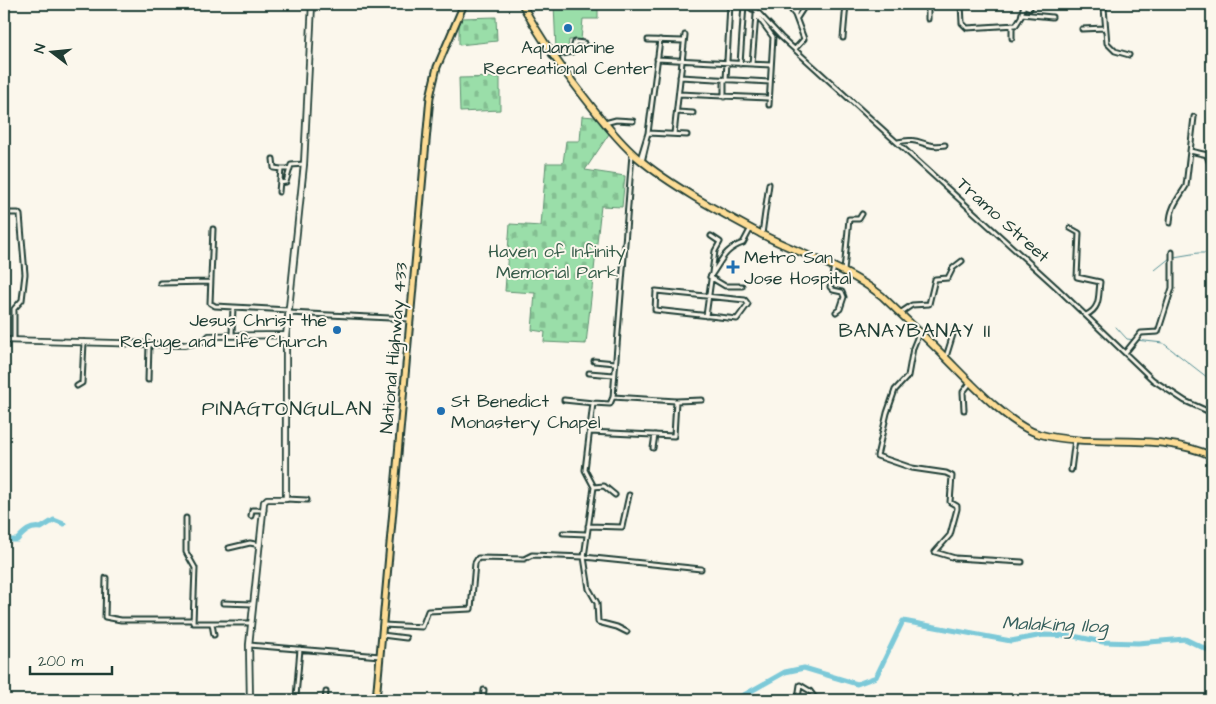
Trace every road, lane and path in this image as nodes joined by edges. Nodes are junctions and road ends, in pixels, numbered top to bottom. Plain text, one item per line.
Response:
1 (312, 4) edge
2 (464, 4) edge
3 (522, 4) edge
4 (730, 4) edge
5 (747, 4) edge
6 (787, 4) edge
7 (798, 4) edge
8 (806, 4) edge
9 (846, 4) edge
10 (928, 4) edge
11 (961, 4) edge
12 (1024, 4) edge
13 (1102, 4) edge
14 (1030, 8) dead end
15 (756, 14) junction
16 (1022, 14) junction
17 (796, 17) junction
18 (1052, 17) dead end
19 (928, 19) dead end
20 (1012, 25) junction
21 (1105, 28) junction
22 (1082, 29) dead end
23 (685, 35) dead end
24 (843, 38) dead end
25 (1012, 38) dead end
26 (648, 40) dead end
27 (660, 40) junction
28 (684, 41) junction
29 (584, 43) dead end
30 (795, 49) junction
31 (1129, 55) dead end
32 (552, 56) junction
33 (657, 59) junction
34 (682, 61) junction
35 (726, 63) junction
36 (740, 64) junction
37 (752, 64) junction
38 (771, 65) junction
39 (680, 78) junction
40 (725, 80) junction
41 (770, 82) junction
42 (679, 94) junction
43 (724, 97) junction
44 (768, 98) junction
45 (769, 105) dead end
46 (677, 112) junction
47 (693, 113) dead end
48 (1194, 117) dead end
49 (633, 121) dead end
50 (605, 123) junction
51 (648, 133) junction
52 (674, 134) junction
53 (687, 135) dead end
54 (898, 143) junction
55 (945, 145) dead end
56 (1190, 151) junction
57 (632, 153) junction
58 (1207, 156) dead end
59 (1212, 156) edge
60 (274, 160) dead end
61 (641, 161) junction
62 (304, 164) junction
63 (280, 169) junction
64 (288, 169) junction
65 (1212, 170) edge
66 (280, 183) junction
67 (769, 184) dead end
68 (280, 192) dead end
69 (4, 213) edge
70 (862, 214) dead end
71 (1170, 223) dead end
72 (751, 228) junction
73 (1070, 228) dead end
74 (213, 229) dead end
75 (762, 234) junction
76 (711, 236) dead end
77 (1172, 252) dead end
78 (962, 261) dead end
79 (834, 266) junction
80 (844, 271) junction
81 (710, 277) junction
82 (210, 282) junction
83 (160, 283) dead end
84 (742, 286) dead end
85 (707, 295) junction
86 (233, 307) junction
87 (288, 312) junction
88 (836, 312) dead end
89 (900, 313) junction
90 (1086, 315) junction
91 (706, 316) junction
92 (410, 319) junction
93 (955, 328) dead end
94 (920, 333) junction
95 (232, 334) junction
96 (286, 335) junction
97 (4, 340) edge
98 (14, 340) junction
99 (84, 342) junction
100 (149, 345) junction
101 (1125, 353) junction
102 (946, 358) junction
103 (594, 361) dead end
104 (615, 363) junction
105 (590, 373) dead end
106 (614, 375) junction
107 (148, 380) dead end
108 (971, 382) junction
109 (77, 386) dead end
110 (613, 397) junction
111 (564, 400) dead end
112 (702, 400) dead end
113 (676, 401) junction
114 (593, 403) junction
115 (964, 410) dead end
116 (1212, 413) edge
117 (590, 432) junction
118 (655, 435) junction
119 (1075, 438) junction
120 (653, 448) dead end
121 (1212, 456) edge
122 (1071, 470) dead end
123 (594, 487) junction
124 (615, 495) dead end
125 (629, 495) dead end
126 (286, 499) junction
127 (307, 500) dead end
128 (264, 510) junction
129 (251, 516) dead end
130 (186, 518) dead end
131 (588, 526) junction
132 (563, 533) dead end
133 (586, 534) junction
134 (260, 544) junction
135 (229, 548) dead end
136 (584, 557) junction
137 (1022, 562) dead end
138 (701, 569) dead end
139 (106, 578) dead end
140 (223, 603) dead end
141 (253, 604) junction
142 (192, 620) junction
143 (212, 623) junction
144 (252, 623) junction
145 (383, 625) junction
146 (627, 632) dead end
147 (214, 635) dead end
148 (382, 635) junction
149 (406, 638) dead end
150 (249, 645) junction
151 (300, 649) junction
152 (380, 656) junction
153 (484, 690) dead end
154 (326, 692) dead end
155 (296, 697) dead end
156 (798, 698) dead end
157 (250, 700) edge
158 (325, 700) edge
159 (376, 700) edge
160 (483, 700) edge
161 (827, 700) edge

1 - 62 street
2 - 92 main road, National Highway 433
3 - 32 highway
4 - 35 street
5 - 15 street
5 - 30 street, Tramo Street
5 - 36 street
6 - 17 street
7 - 17 street
8 - 17 street
9 - 24 street
10 - 19 street
11 - 20 street
12 - 14 street
12 - 16 street
13 - 21 street
15 - 37 street
15 - 38 street
16 - 18 street
16 - 20 street
17 - 30 street
20 - 25 street
21 - 22 street
21 - 31 street
23 - 28 street
26 - 27 street
27 - 28 street
27 - 33 street
28 - 34 street
29 - 32 street
30 - 54 street, Tramo Street
32 - 50 highway
33 - 34 street
33 - 51 street
34 - 35 street
34 - 39 street
35 - 36 street
35 - 40 street
36 - 37 street
37 - 38 street
38 - 41 street
39 - 40 street
39 - 42 street
40 - 41 street
40 - 43 street
41 - 44 street
42 - 43 street
42 - 46 street
43 - 44 street
44 - 45 street
46 - 47 street
46 - 52 street
48 - 56 street
49 - 50 street
50 - 57 highway
51 - 52 street
51 - 61 street
52 - 53 street
54 - 55 street
54 - 90 street, Tramo Street
56 - 59 street
56 - 71 street
57 - 61 highway
57 - 104 street
58 - 65 street
60 - 63 street
61 - 72 highway
62 - 64 street
62 - 87 street
63 - 64 street
63 - 66 street
64 - 66 street
66 - 68 street
67 - 75 street
69 - 98 street
70 - 80 street
72 - 75 highway
72 - 81 street
73 - 90 street
74 - 82 street
75 - 79 highway
76 - 81 street
77 - 101 street
78 - 89 street
79 - 80 highway
79 - 88 street
80 - 89 highway
81 - 84 street
81 - 85 street
82 - 83 street
82 - 86 street
85 - 91 street
85 - 91 street
85 - 91 street
86 - 87 street
86 - 95 street
87 - 92 street
87 - 96 street
89 - 94 highway
90 - 101 street, Tramo Street
92 - 145 main road, National Highway 433
93 - 102 street
94 - 102 highway
94 - 137 street
95 - 96 street
95 - 100 street
96 - 126 street
97 - 98 street
98 - 99 street
99 - 100 street
99 - 109 street
100 - 107 street
101 - 116 street, Tramo Street
102 - 108 highway
103 - 104 street
104 - 106 street
105 - 106 street
106 - 110 street
108 - 115 street
108 - 119 highway
110 - 113 street
110 - 114 street
111 - 114 street
112 - 113 street
113 - 118 street
114 - 117 street
117 - 118 street
117 - 123 street
118 - 120 street
119 - 121 highway
119 - 122 street
123 - 124 street
123 - 131 street
125 - 131 street
126 - 127 street
126 - 128 street
128 - 129 street
128 - 134 street
130 - 142 street
131 - 133 street
132 - 133 street
133 - 136 street
134 - 135 street
134 - 141 street
136 - 138 street
136 - 145 street
136 - 146 street
139 - 142 street
140 - 141 street
141 - 144 street
142 - 143 street
143 - 144 street
143 - 147 street
144 - 150 street
145 - 148 main road, National Highway 433
148 - 149 street
148 - 152 main road, National Highway 433
150 - 151 street
150 - 157 street
151 - 152 street
151 - 155 street
152 - 159 main road, National Highway 433
153 - 160 street
154 - 158 street
156 - 161 street

